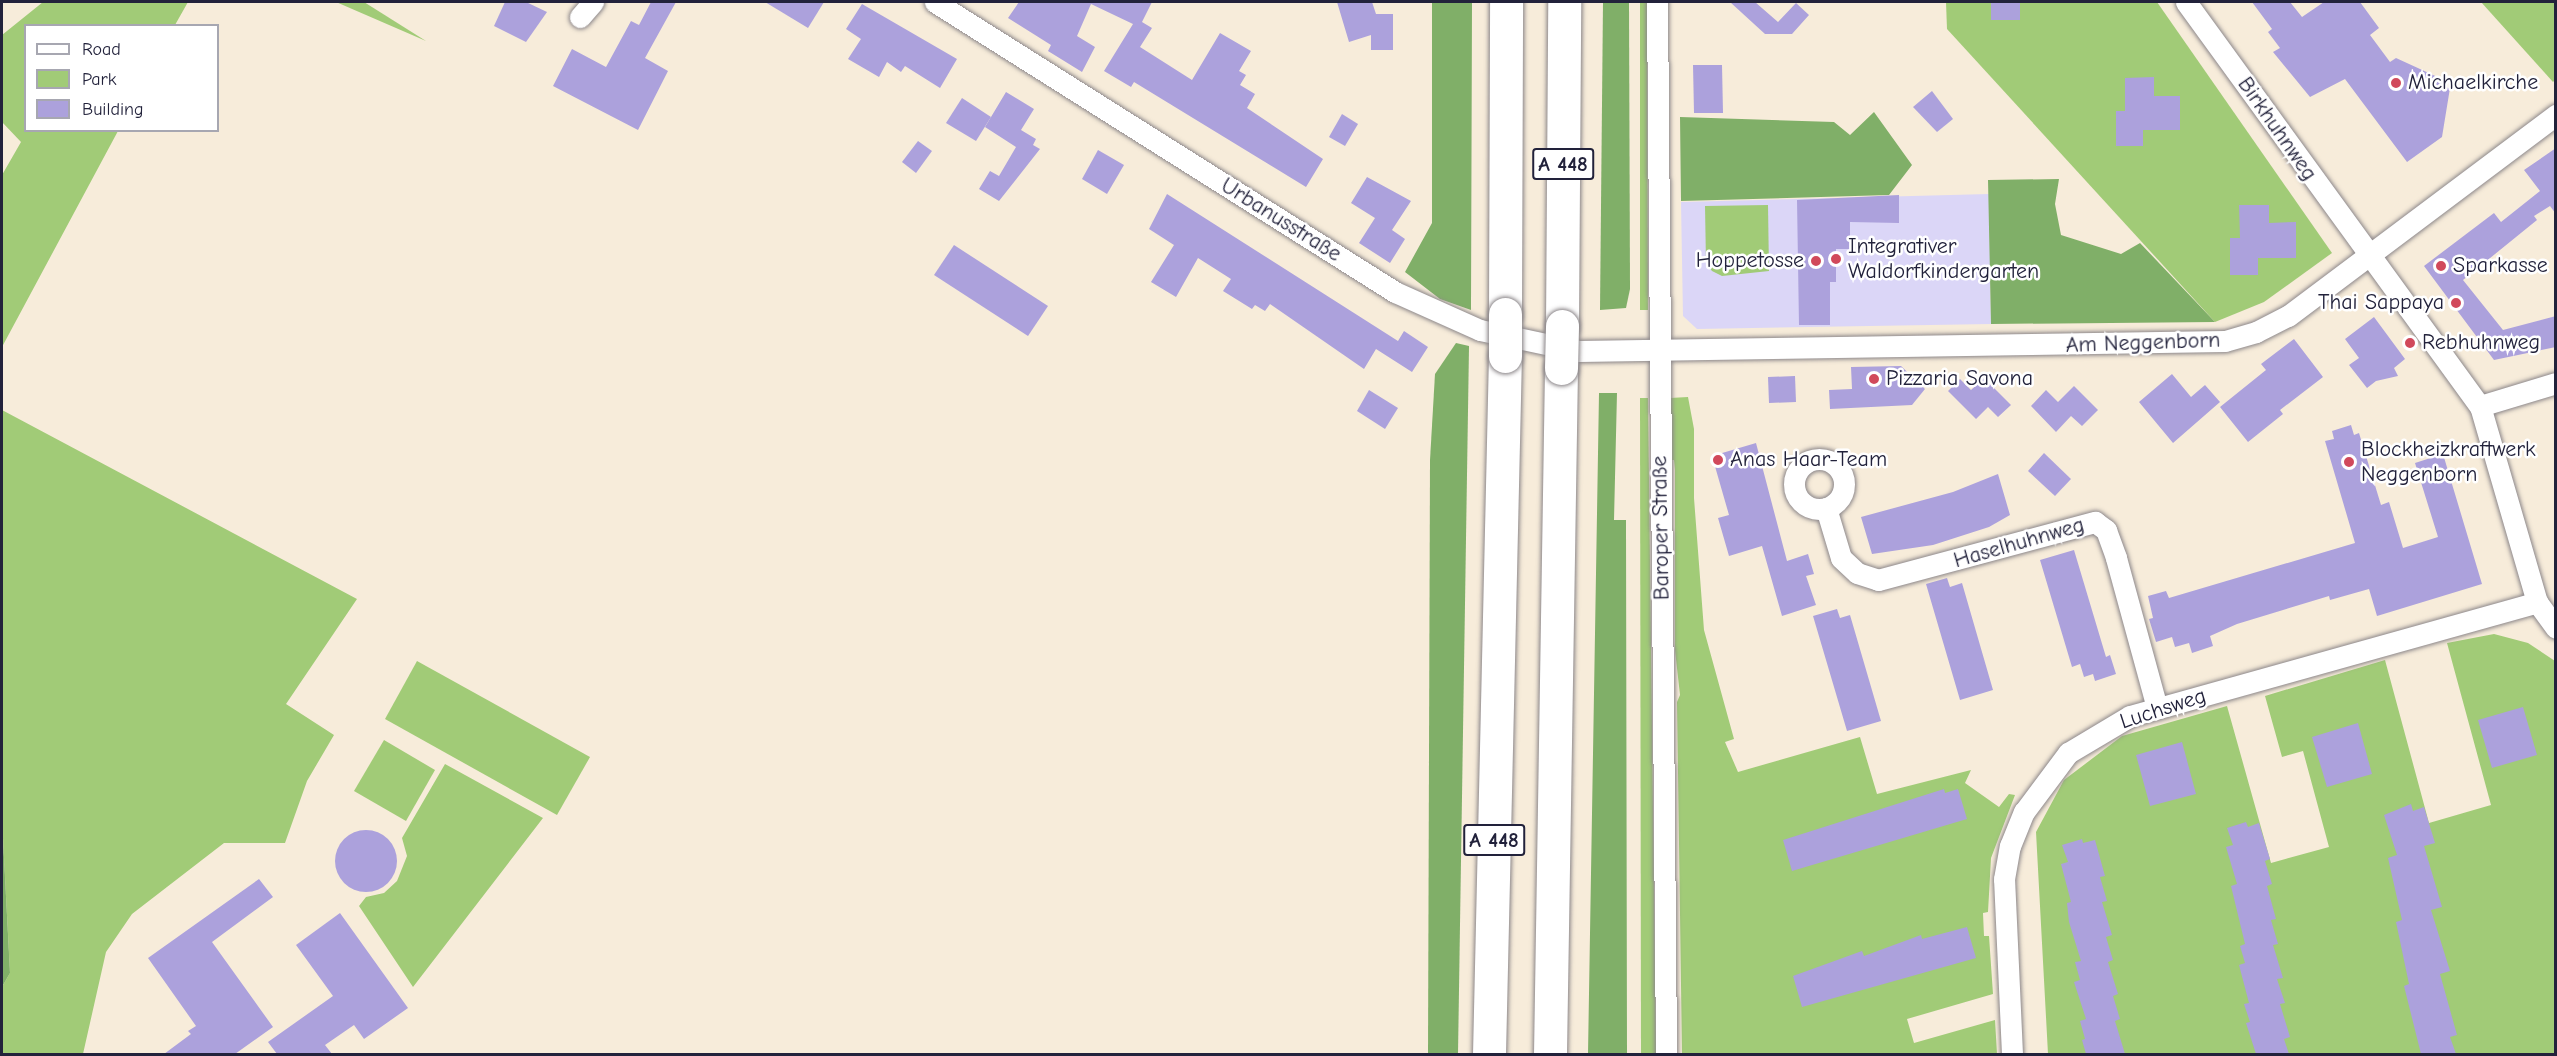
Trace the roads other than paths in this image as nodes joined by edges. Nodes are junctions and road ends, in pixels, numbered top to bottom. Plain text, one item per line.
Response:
1 (935, 2) edge
2 (1506, 2) edge
3 (1564, 2) edge
4 (1657, 2) edge
5 (2186, 2) edge
6 (2556, 115) edge
7 (2369, 256) junction
8 (1659, 351) junction
9 (2556, 383) edge
10 (2480, 406) junction
11 (1826, 508) dead end
12 (2537, 602) junction
13 (2556, 628) edge
14 (2157, 708) junction
15 (1489, 1054) edge
16 (1550, 1054) edge
17 (1665, 1054) edge
18 (2012, 1054) edge

1 - 8 street, Urbanusstraße
2 - 15 highway, A 448, bridge
3 - 16 highway, A 448, bridge
4 - 8 street, Baroper Straße
5 - 7 street, Birkhuhnweg
6 - 7 street, Am Neggenborn
7 - 8 street, Am Neggenborn
7 - 10 street
8 - 17 street, Baroper Straße
9 - 10 street
10 - 12 street
11 - 14 street, Haselhuhnweg
12 - 13 street
12 - 14 street, Luchsweg
14 - 18 street, Luchsweg

